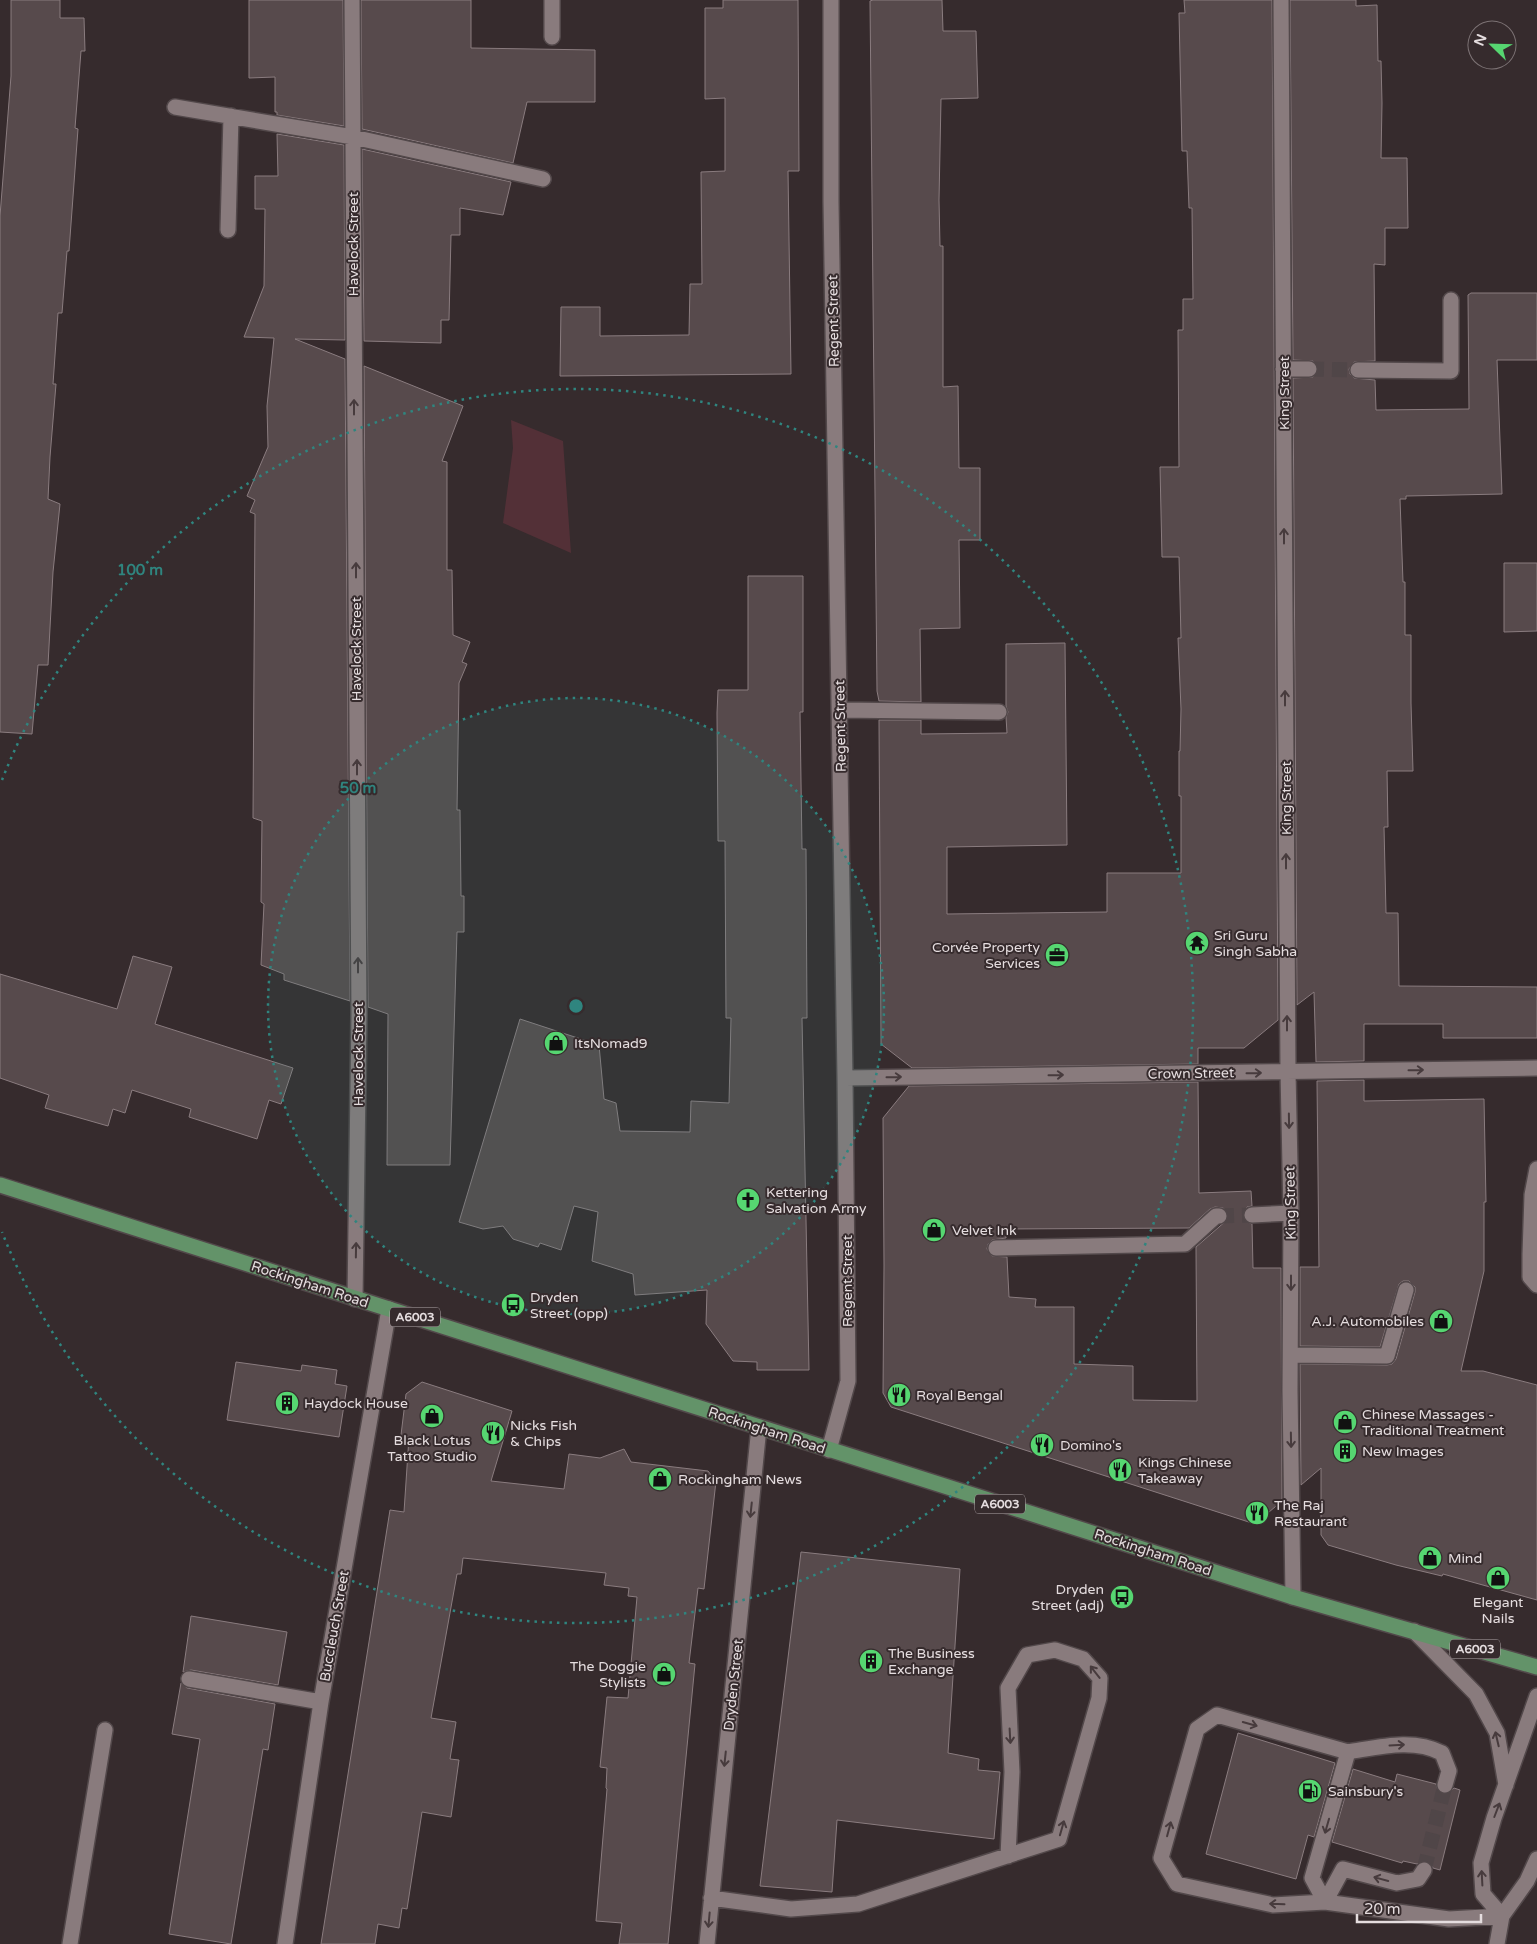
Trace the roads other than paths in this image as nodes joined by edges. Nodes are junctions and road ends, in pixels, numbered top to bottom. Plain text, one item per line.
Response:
1 (352, 0) edge
2 (552, 0) edge
3 (831, 0) edge
4 (1281, 0) edge
5 (552, 37) dead end
6 (175, 106) dead end
7 (231, 116) junction
8 (353, 137) junction
9 (544, 179) dead end
10 (228, 230) dead end
11 (1451, 300) dead end
12 (1284, 369) junction
13 (1309, 369) tunnel mouth
14 (1358, 370) tunnel mouth
15 (840, 710) junction
16 (999, 712) dead end
17 (1537, 1068) edge
18 (1288, 1072) junction
19 (845, 1078) junction
20 (1537, 1169) edge
21 (0, 1185) edge
22 (1291, 1213) junction
23 (1252, 1215) tunnel mouth
24 (1219, 1216) tunnel mouth
25 (996, 1248) dead end
26 (1537, 1285) edge
27 (1406, 1290) dead end
28 (356, 1299) junction
29 (389, 1309) junction
30 (1291, 1355) junction
31 (759, 1427) junction
32 (829, 1450) junction
33 (1293, 1597) junction
34 (1414, 1631) junction
35 (1537, 1667) edge
36 (189, 1679) dead end
37 (1537, 1696) edge
38 (322, 1702) junction
39 (104, 1730) dead end
40 (1348, 1752) junction
41 (1446, 1785) tunnel mouth
42 (1506, 1787) junction
43 (1008, 1856) junction
44 (1537, 1859) edge
45 (1424, 1870) dead end
46 (711, 1898) junction
47 (1325, 1902) junction
48 (1502, 1916) junction
49 (70, 1944) edge
50 (285, 1944) edge
51 (707, 1944) edge
52 (1497, 1944) edge

1 - 8 street, Havelock Street
2 - 5 street
3 - 15 street, Regent Street
4 - 12 street, King Street
6 - 7 street
7 - 8 street
7 - 10 street
8 - 9 street
28 -> 8 street, Havelock Street
11 - 14 street
12 - 13 street
18 -> 12 street, King Street
15 - 16 street
15 - 19 street, Regent Street
18 -> 17 street, Crown Street
19 -> 18 street, Crown Street
18 -> 22 street, King Street
19 - 32 street, Regent Street
20 - 26 street
21 - 28 main road, Rockingham Road / A6003
22 - 23 street
22 -> 30 street, King Street
24 - 25 street
27 - 30 street
28 - 29 main road, Rockingham Road / A6003
29 - 31 main road, Rockingham Road / A6003
29 - 38 street, Buccleuch Street
30 -> 33 street, King Street
31 - 32 main road, Rockingham Road / A6003
31 -> 46 street, Dryden Street
32 - 33 main road, Rockingham Road / A6003
33 - 34 main road, Rockingham Road / A6003
34 - 35 main road, Rockingham Road / A6003
42 -> 34 street
36 - 38 street
37 - 42 street
38 - 50 street, Buccleuch Street
39 - 49 street
40 -> 41 street
40 -> 47 street
47 -> 40 street
48 -> 42 street
43 -> 43 street
43 - 46 street
44 - 48 street
45 -> 47 street
46 -> 51 street, Dryden Street
47 - 48 street
48 - 52 street

